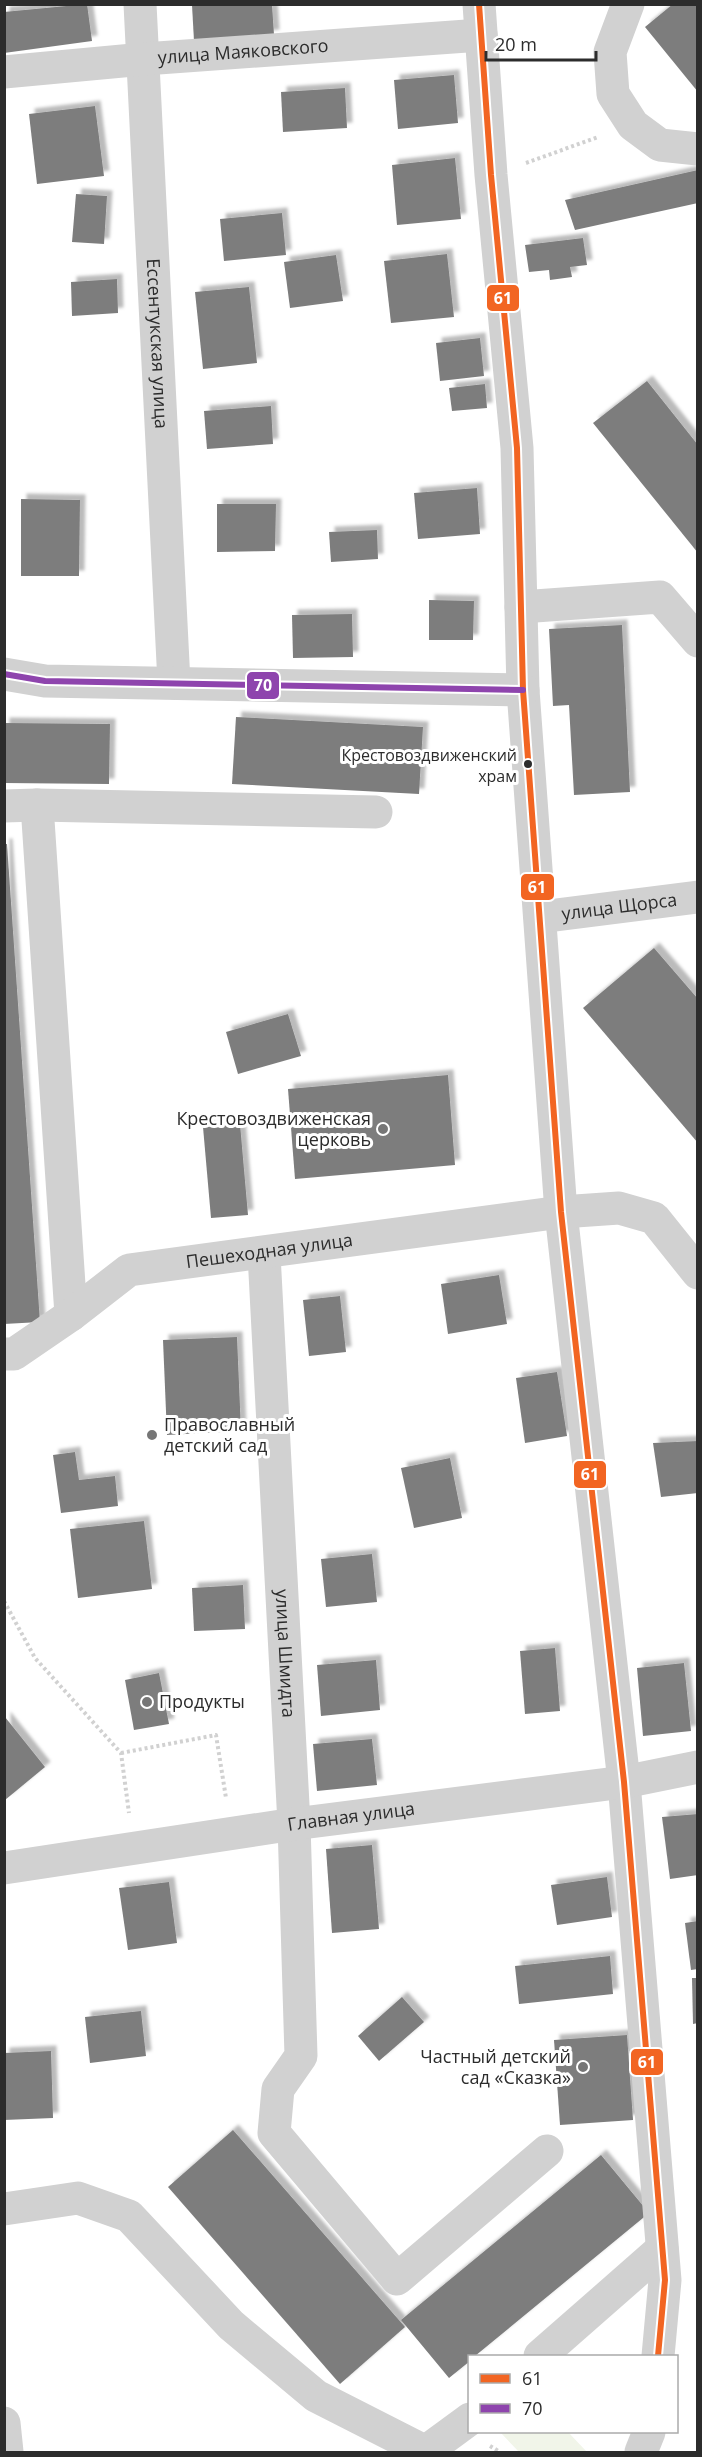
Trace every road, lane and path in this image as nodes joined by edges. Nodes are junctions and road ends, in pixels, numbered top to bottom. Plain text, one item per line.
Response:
1 (140, 4) edge
2 (628, 4) edge
3 (480, 20) edge
4 (144, 59) junction
5 (4, 72) edge
6 (633, 125) junction
7 (698, 149) edge
8 (491, 175) junction
9 (522, 607) junction
10 (698, 641) edge
11 (4, 674) edge
12 (174, 683) junction
13 (523, 690) junction
14 (37, 805) junction
15 (4, 806) edge
16 (376, 812) dead end
17 (698, 897) edge
18 (540, 917) junction
19 (561, 1212) junction
20 (264, 1254) junction
21 (698, 1273) edge
22 (71, 1315) junction
23 (4, 1354) edge
24 (4, 1601) edge
25 (121, 1753) junction
26 (698, 1767) edge
27 (624, 1782) junction
28 (226, 1801) dead end
29 (129, 1816) dead end
30 (294, 1824) junction
31 (4, 1868) edge
32 (548, 2151) dead end
33 (4, 2209) edge
34 (662, 2249) junction
35 (541, 2355) edge
36 (658, 2355) edge
37 (468, 2421) edge
38 (4, 2423) edge
39 (649, 2433) edge
40 (440, 2450) edge
41 (7, 2452) edge
42 (641, 2452) edge

1 - 4 street, Ессентукская улица
2 - 6 street
3 - 4 street, улица Маяковского
3 - 8 street
4 - 5 street, улица Маяковского
4 - 12 street, Ессентукская улица
6 - 7 street
6 - 8 path
8 - 9 street
9 - 10 street
9 - 13 street
11 - 12 street
12 - 13 street
13 - 18 street
14 - 15 street
14 - 16 street
14 - 22 street
17 - 18 street, улица Щорса
18 - 19 street
19 - 20 street, Пешеходная улица
19 - 21 street, Пешеходная улица
19 - 27 street
20 - 22 street, Пешеходная улица
20 - 30 street, улица Шмидта
22 - 23 street, Пешеходная улица
24 - 25 path
25 - 28 path
25 - 29 path
26 - 27 street, Главная улица
27 - 30 street, Главная улица
27 - 34 street
30 - 31 street, Главная улица
30 - 32 street, улица Шмидта
33 - 40 street
34 - 35 street
34 - 36 street
37 - 40 street
38 - 41 street
39 - 42 street

